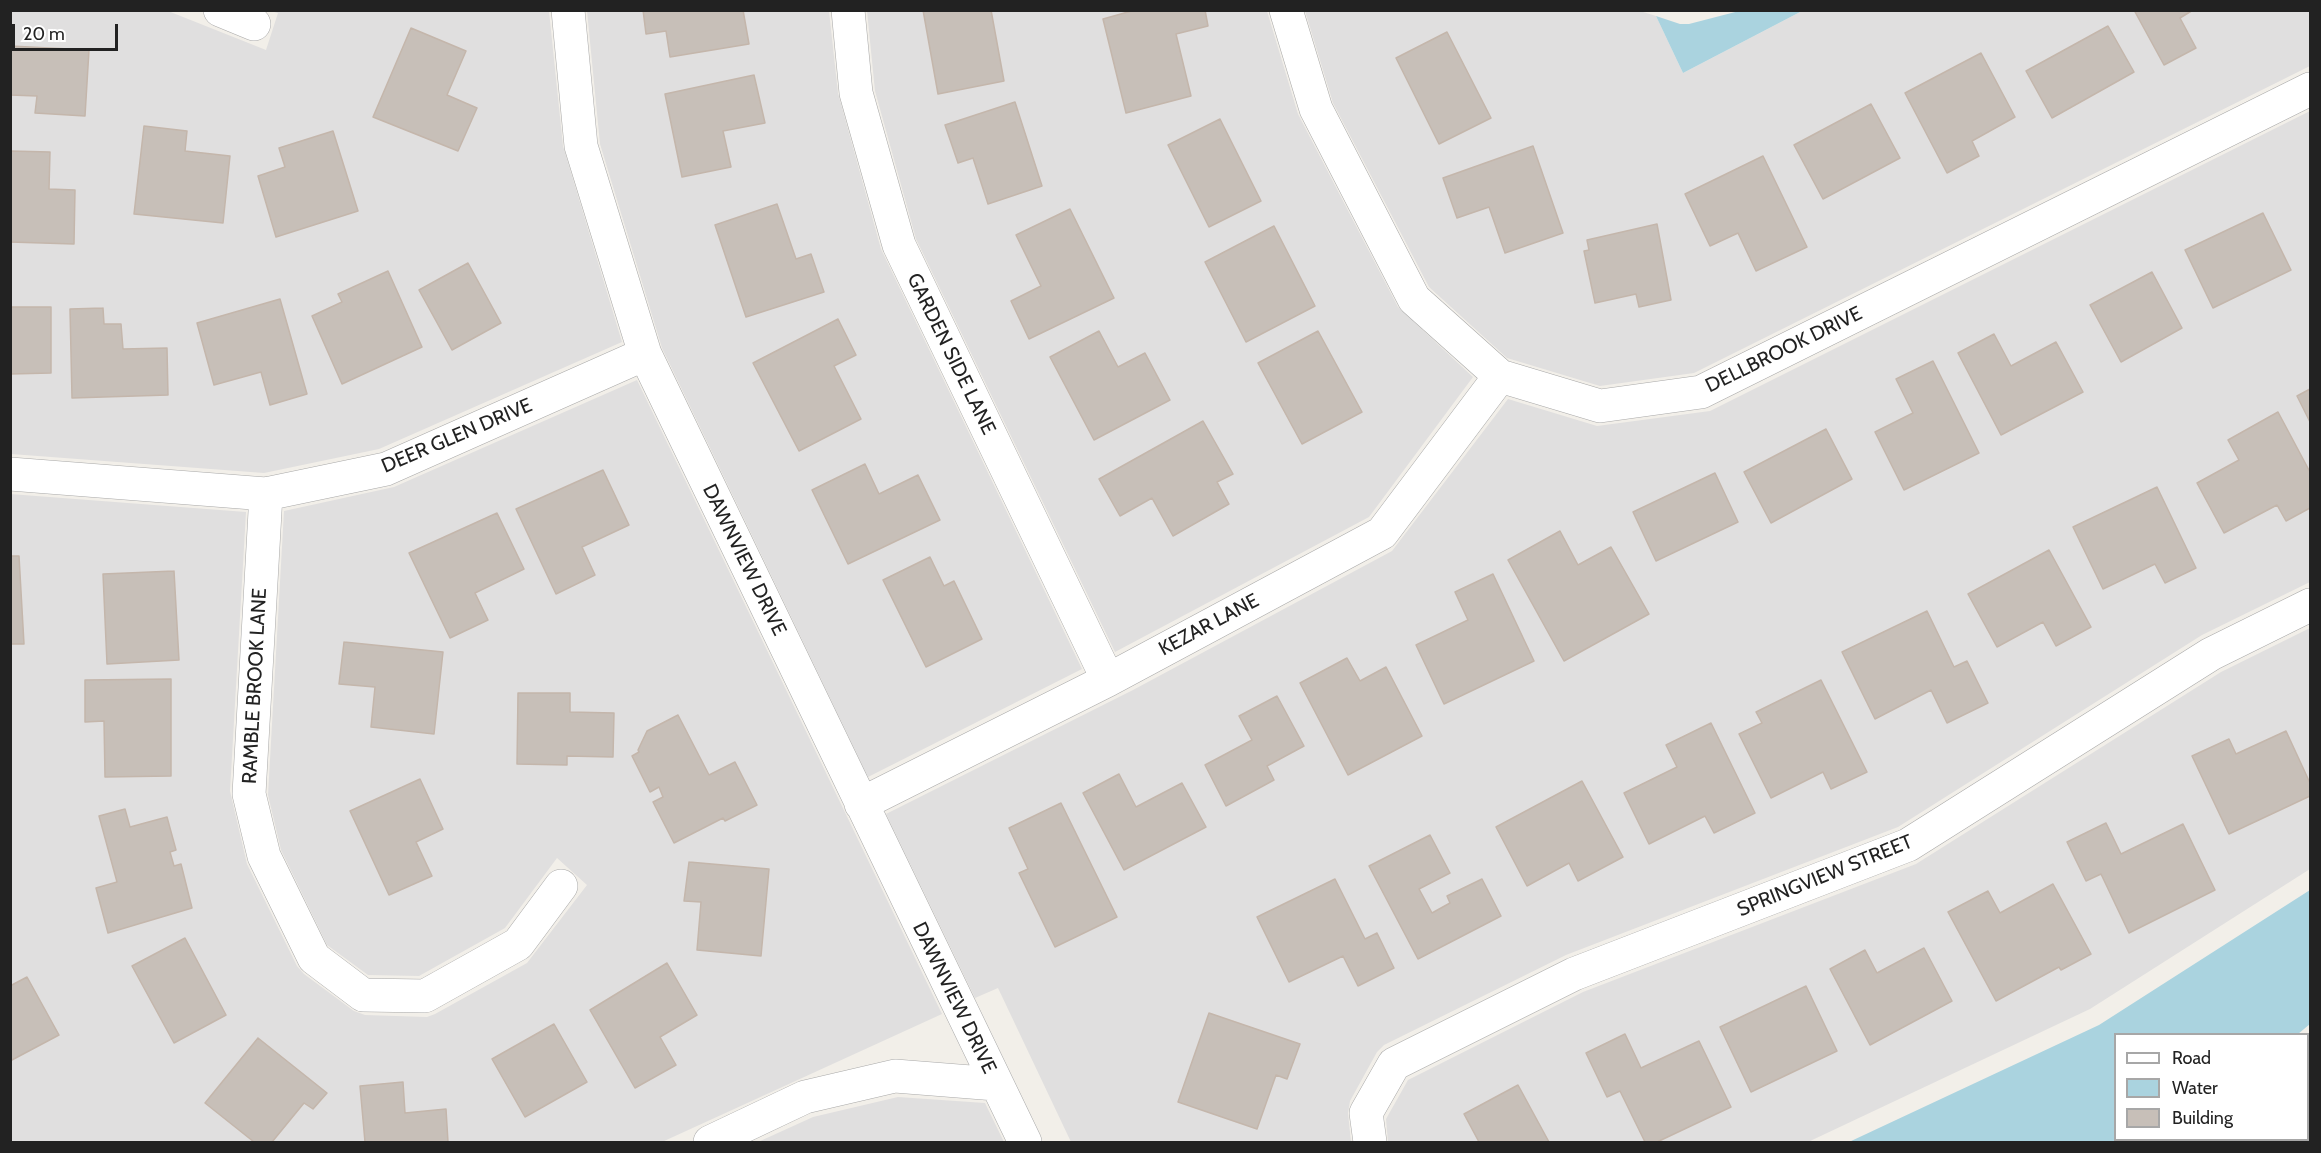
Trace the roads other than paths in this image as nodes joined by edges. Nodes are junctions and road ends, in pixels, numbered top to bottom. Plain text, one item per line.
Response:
1 (220, 10) edge
2 (568, 10) edge
3 (848, 10) edge
4 (1286, 10) edge
5 (254, 24) dead end
6 (2310, 88) edge
7 (645, 354) junction
8 (1500, 376) junction
9 (10, 474) edge
10 (266, 494) junction
11 (2310, 605) edge
12 (1108, 680) junction
13 (861, 804) junction
14 (561, 886) dead end
15 (996, 1084) junction
16 (710, 1143) edge
17 (1025, 1143) edge
18 (1370, 1143) edge

1 - 5 street
2 - 7 street, DAWNVIEW DRIVE
3 - 12 street, GARDEN SIDE LANE
4 - 8 street, DELLBROOK DRIVE
6 - 8 street, DELLBROOK DRIVE
7 - 10 street, DEER GLEN DRIVE
7 - 13 street, DAWNVIEW DRIVE
8 - 12 street, KEZAR LANE
9 - 10 street, DEER GLEN DRIVE
10 - 14 street, RAMBLE BROOK LANE
11 - 18 street, SPRINGVIEW STREET
12 - 13 street, KEZAR LANE
13 - 15 street, DAWNVIEW DRIVE
15 - 16 street
15 - 17 street, DAWNVIEW DRIVE

